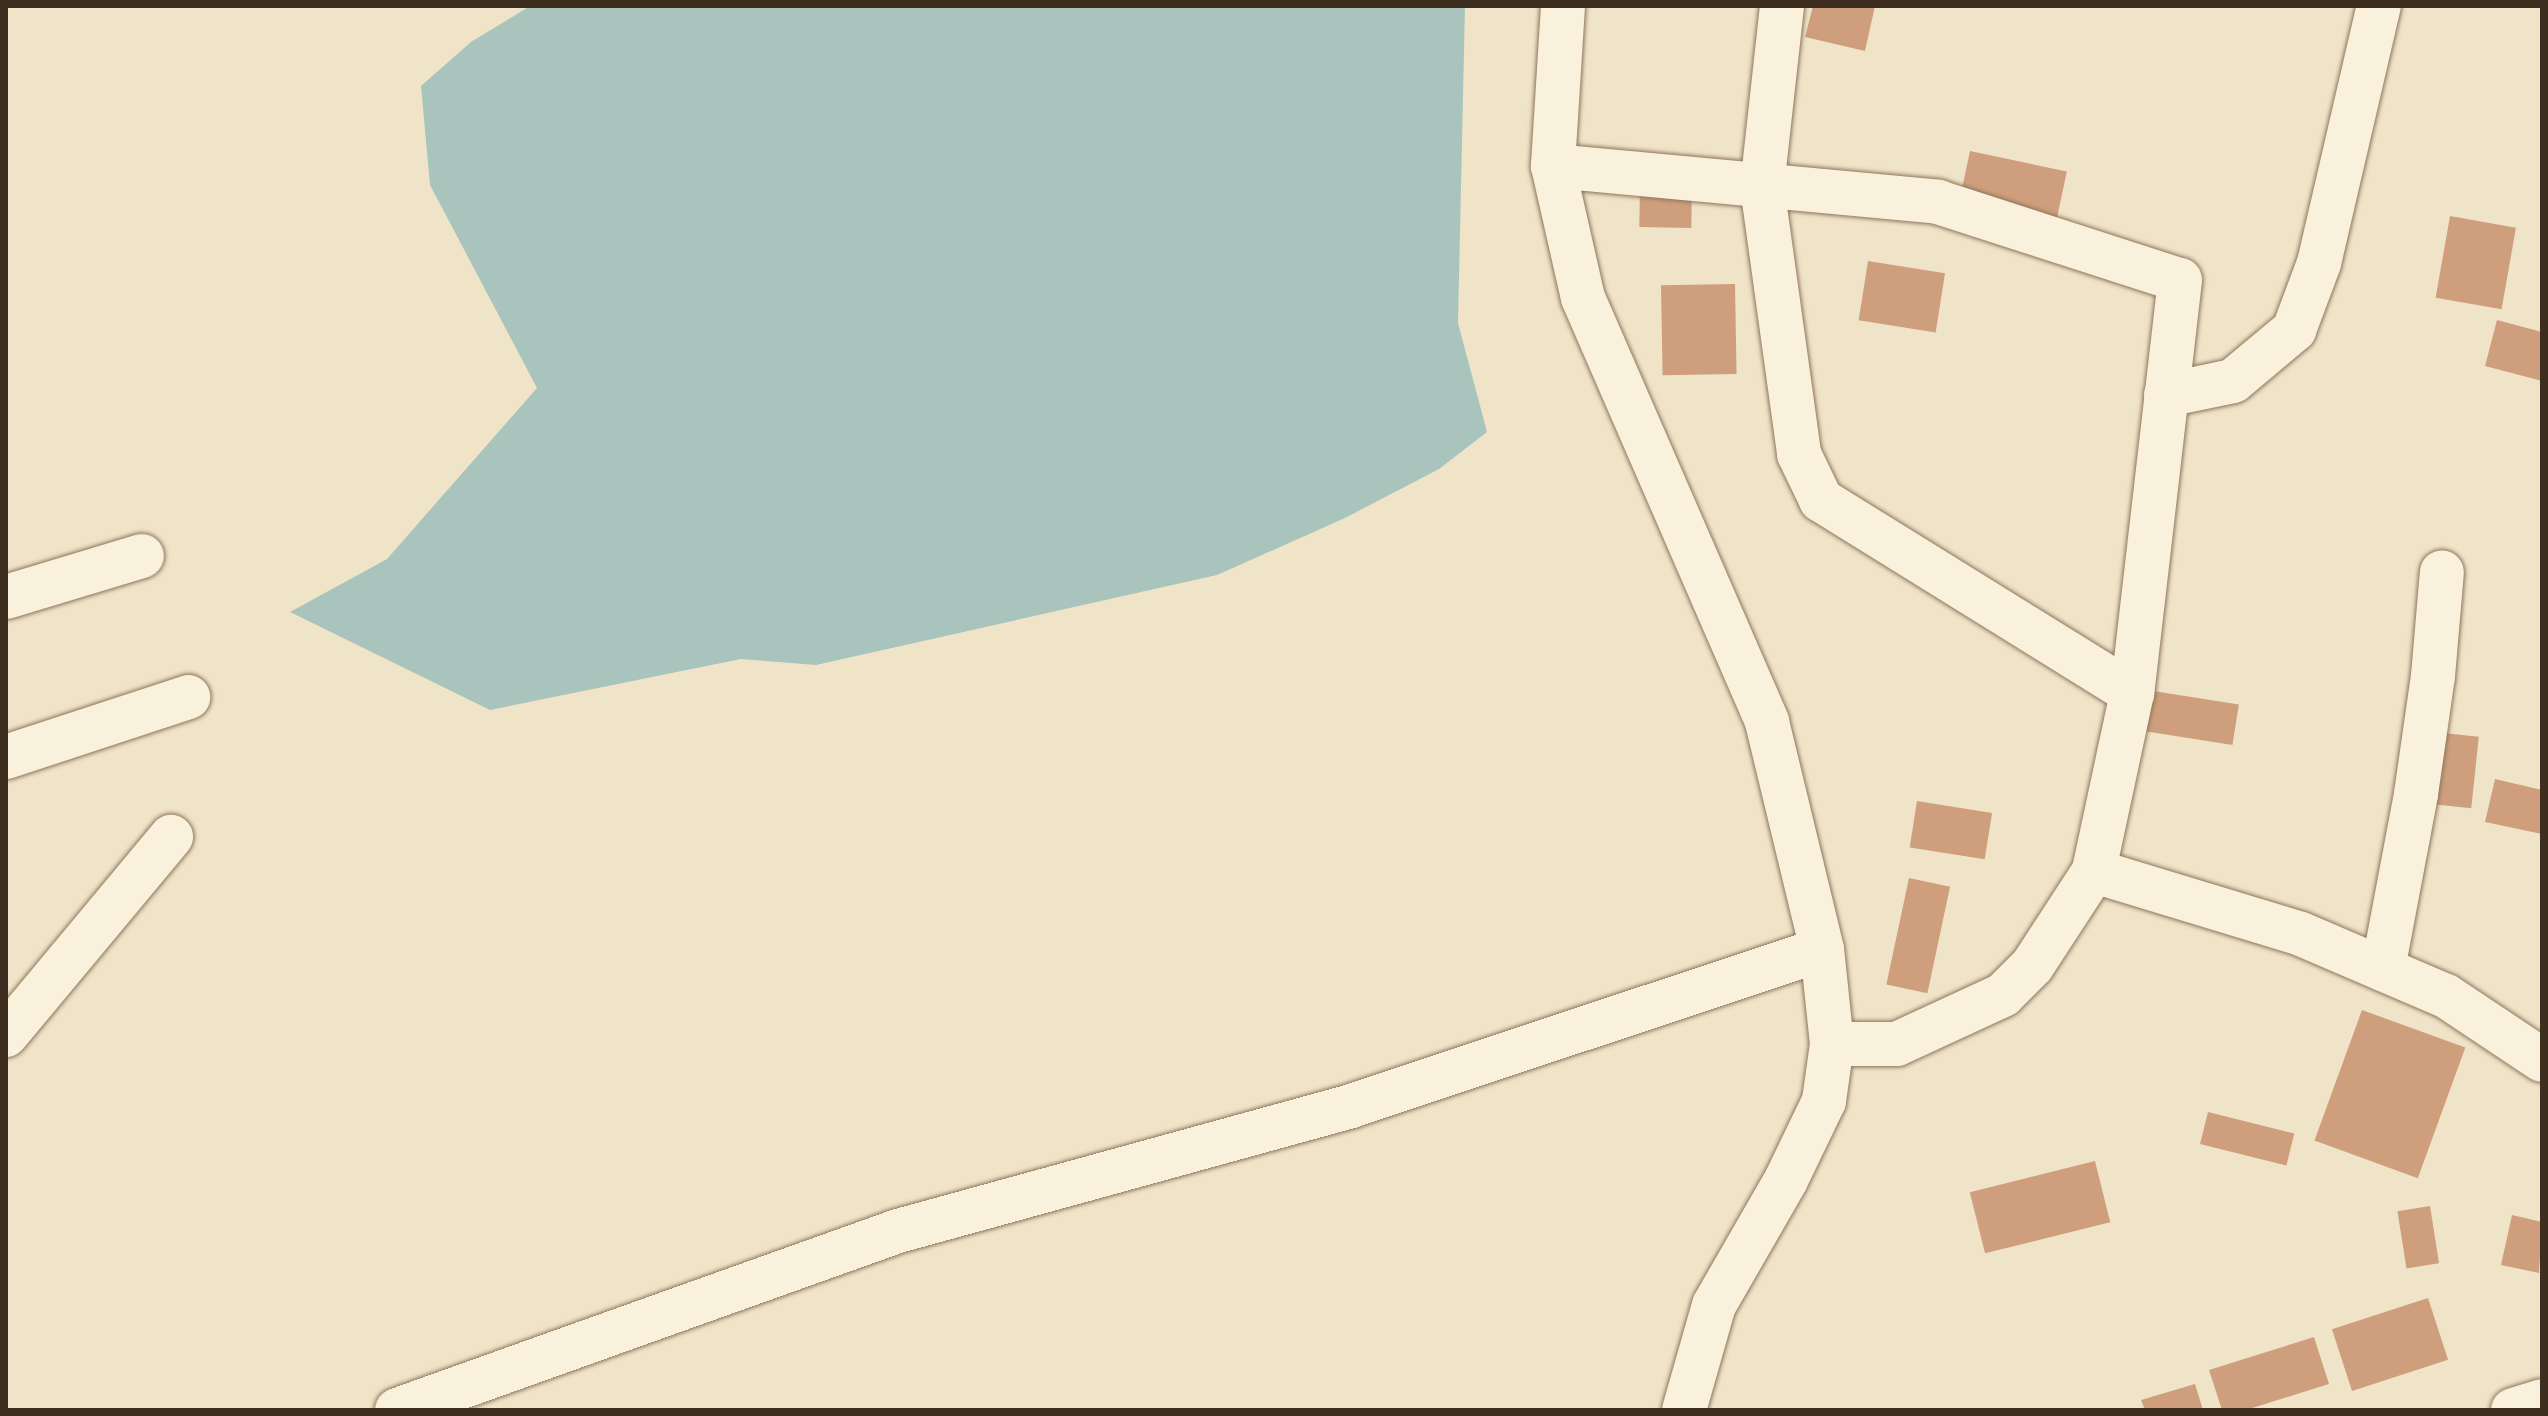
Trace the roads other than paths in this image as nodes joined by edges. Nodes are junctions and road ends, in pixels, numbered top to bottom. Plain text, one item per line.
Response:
1 (1563, 6) edge
2 (1782, 6) edge
3 (2379, 6) edge
4 (1553, 166) junction
5 (1762, 186) junction
6 (2166, 395) junction
7 (142, 556) dead end
8 (2442, 572) dead end
9 (6, 597) edge
10 (2132, 693) junction
11 (188, 697) dead end
12 (6, 757) edge
13 (171, 837) dead end
14 (2094, 871) junction
15 (1822, 949) junction
16 (2383, 969) junction
17 (6, 1035) edge
18 (1832, 1044) junction
19 (2542, 1060) edge
20 (2542, 1401) edge
21 (397, 1410) edge
22 (1684, 1410) edge
23 (2513, 1410) edge

1 - 4 street
2 - 5 street
3 - 6 street
4 - 5 street
4 - 15 street
5 - 6 street
5 - 10 street
6 - 10 street
7 - 9 street
8 - 16 street
10 - 14 street
11 - 12 street
13 - 17 street
14 - 16 street
14 - 18 street
15 - 18 street
15 - 21 street
16 - 19 street
18 - 22 street
20 - 23 street

